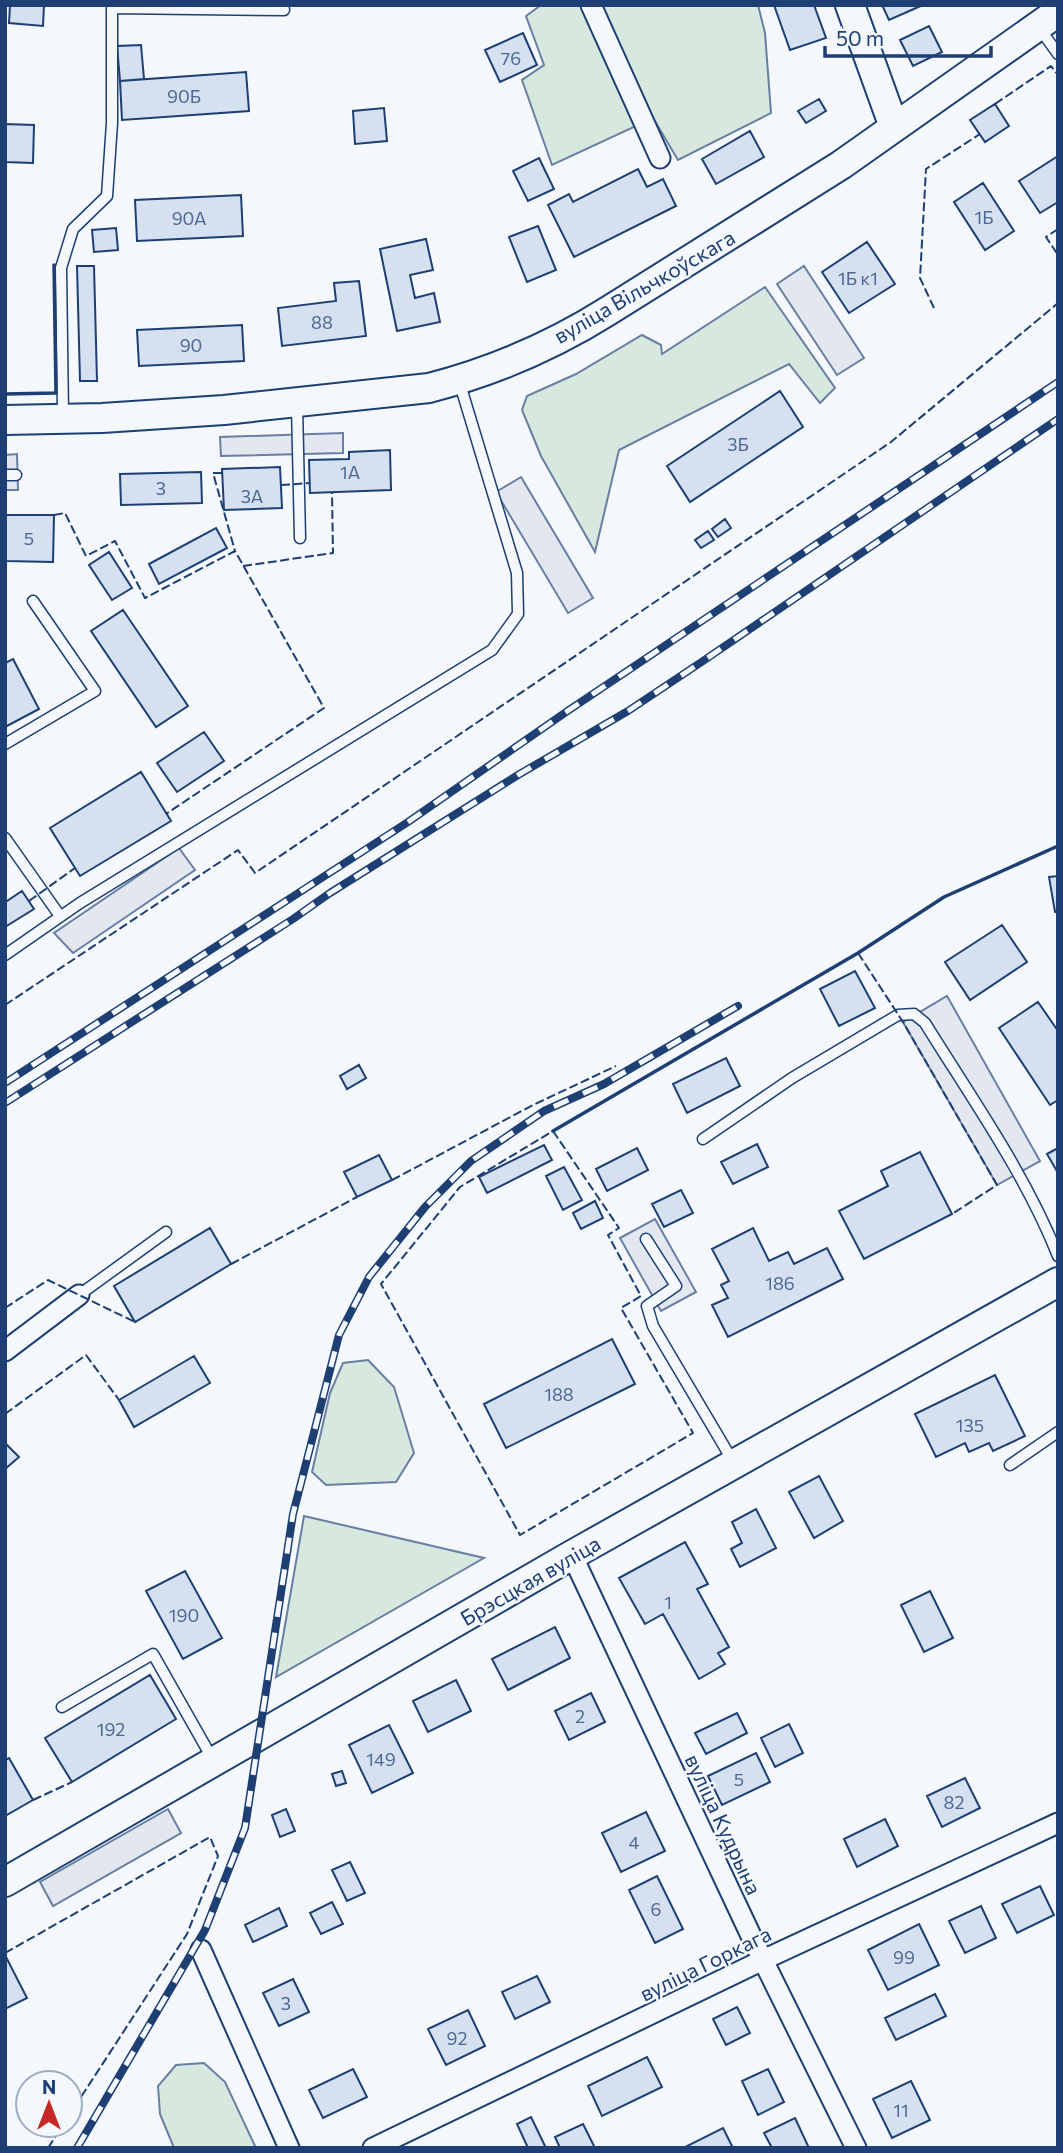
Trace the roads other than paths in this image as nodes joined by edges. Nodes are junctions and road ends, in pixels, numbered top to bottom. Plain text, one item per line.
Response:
1 (283, 5) edge
2 (591, 5) edge
3 (850, 5) edge
4 (1047, 19) edge
5 (1058, 54) edge
6 (894, 127) junction
7 (660, 158) dead end
8 (459, 380) junction
9 (297, 402) junction
10 (63, 419) junction
11 (5, 421) edge
12 (300, 538) dead end
13 (33, 601) dead end
14 (5, 744) edge
15 (5, 838) edge
16 (60, 916) junction
17 (5, 955) edge
18 (703, 1139) dead end
19 (166, 1232) dead end
20 (646, 1239) dead end
21 (1058, 1256) edge
22 (1058, 1282) edge
23 (79, 1295) joint
24 (5, 1351) edge
25 (1058, 1432) edge
26 (734, 1464) junction
27 (1010, 1465) dead end
28 (572, 1555) junction
29 (62, 1707) dead end
30 (214, 1762) junction
31 (1058, 1823) edge
32 (5, 1882) edge
33 (201, 1950) dead end
34 (763, 1960) junction
35 (289, 2148) edge
36 (373, 2148) edge
37 (856, 2148) edge

1 - 10 lane
2 - 7 street
3 - 6 main road
4 - 5 lane
4 - 6 main road, вуліца Вільчкоўскага
6 - 8 main road, вуліца Вільчкоўскага
8 - 9 main road, вуліца Вільчкоўскага
8 - 16 lane
9 - 10 main road, вуліца Вільчкоўскага
9 - 12 lane
10 - 11 main road, вуліца Вільчкоўскага
13 - 14 lane
15 - 16 lane
16 - 17 lane
18 - 21 lane
19 - 23 lane
20 - 26 lane
22 - 26 main road, Брэсцкая вуліца
23 - 24 street
25 - 27 lane
26 - 28 main road, Брэсцкая вуліца
28 - 30 main road, Брэсцкая вуліца
28 - 34 street, вуліца Кудрына
29 - 30 lane
30 - 32 main road, Брэсцкая вуліца
31 - 34 street, вуліца Горкага
33 - 35 street
34 - 36 street, вуліца Горкага
34 - 37 street, вуліца Кудрына

